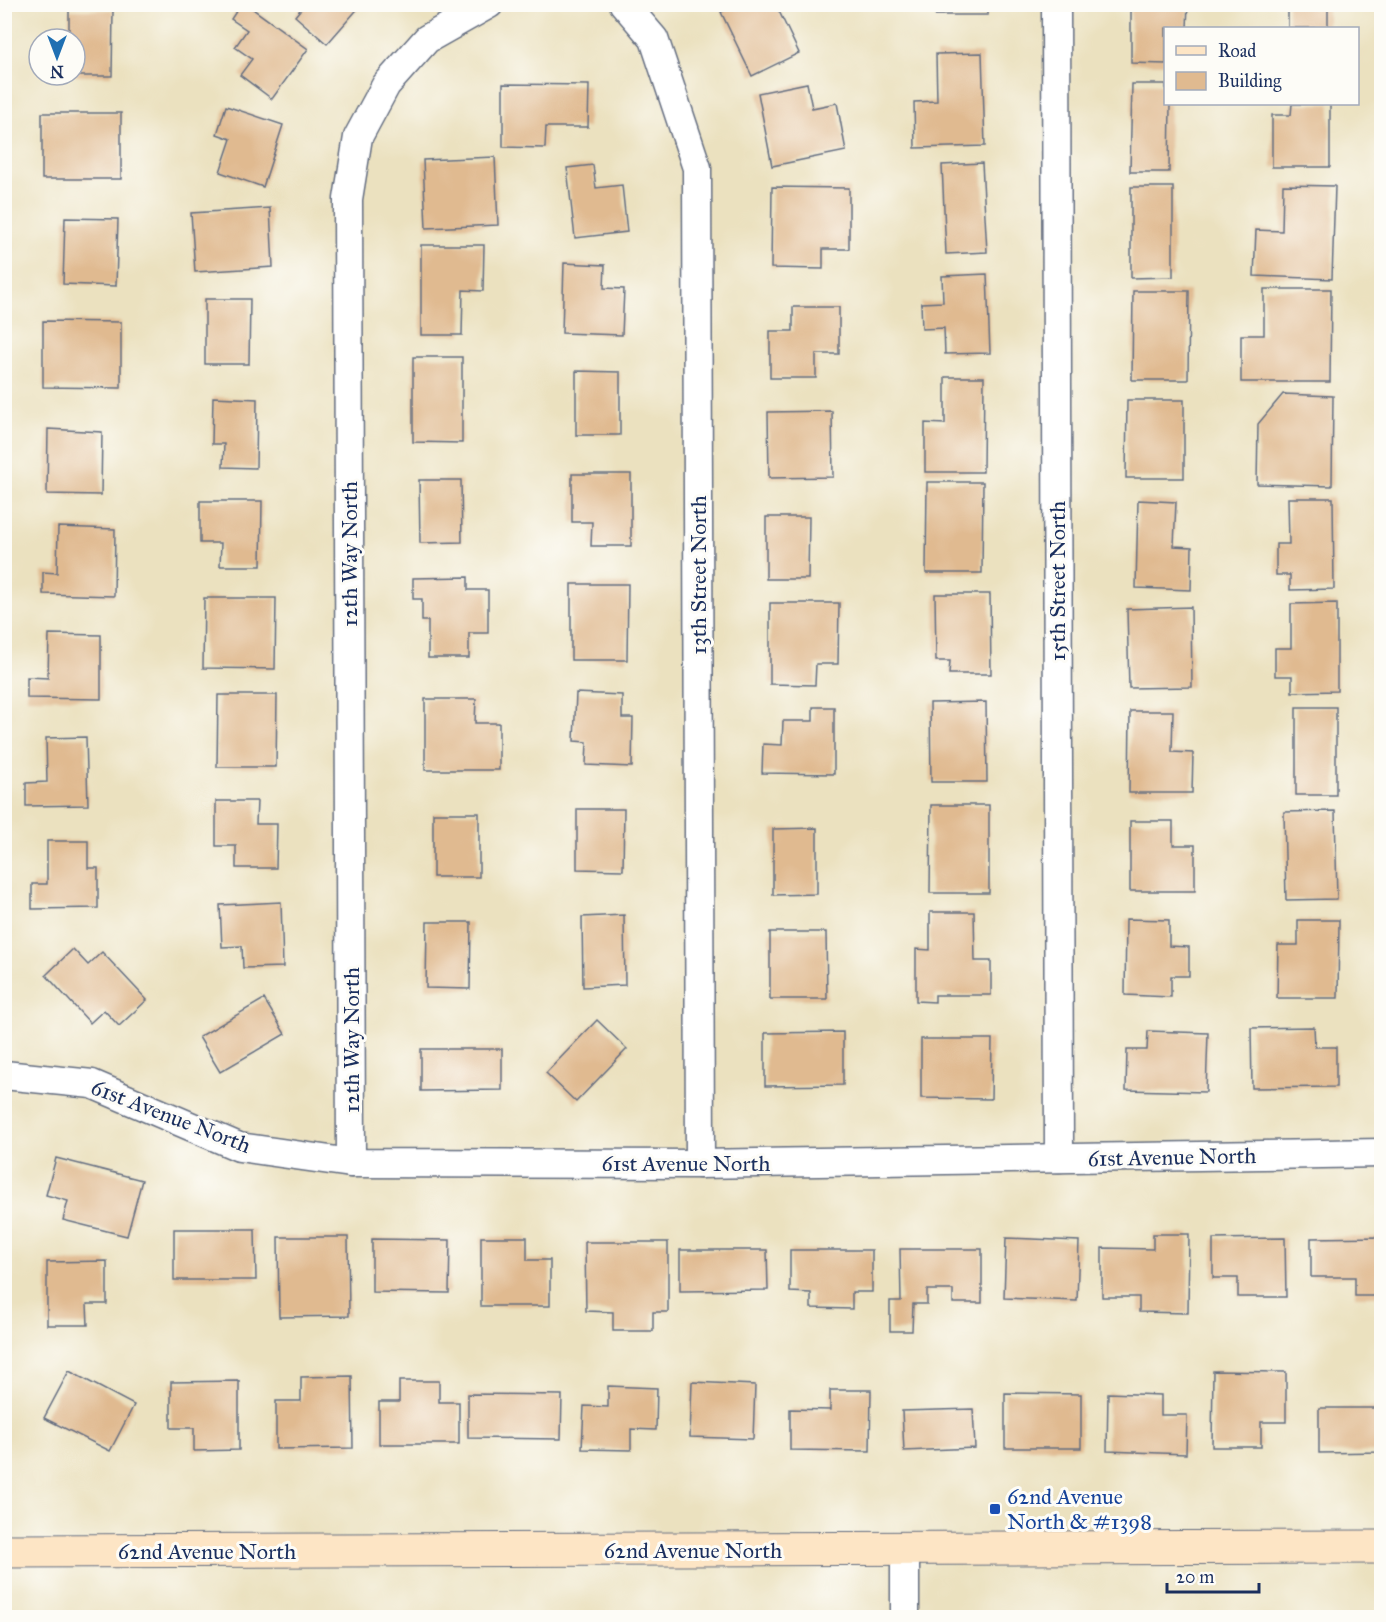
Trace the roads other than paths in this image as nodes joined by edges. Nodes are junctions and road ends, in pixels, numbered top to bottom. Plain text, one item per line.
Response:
1 (489, 4) edge
2 (624, 4) edge
3 (1056, 4) edge
4 (4, 1075) edge
5 (1382, 1153) edge
6 (1059, 1158) junction
7 (351, 1163) junction
8 (700, 1164) junction
9 (1382, 1547) edge
10 (905, 1549) junction
11 (4, 1551) edge
12 (905, 1617) edge

1 - 7 street, 12th Way North
2 - 8 street, 13th Street North
3 - 6 street, 15th Street North
4 - 7 street, 61st Avenue North
5 - 6 street, 61st Avenue North
6 - 8 street, 61st Avenue North
7 - 8 street, 61st Avenue North
9 - 10 street, 62nd Avenue North
10 - 11 street, 62nd Avenue North
10 - 12 street

